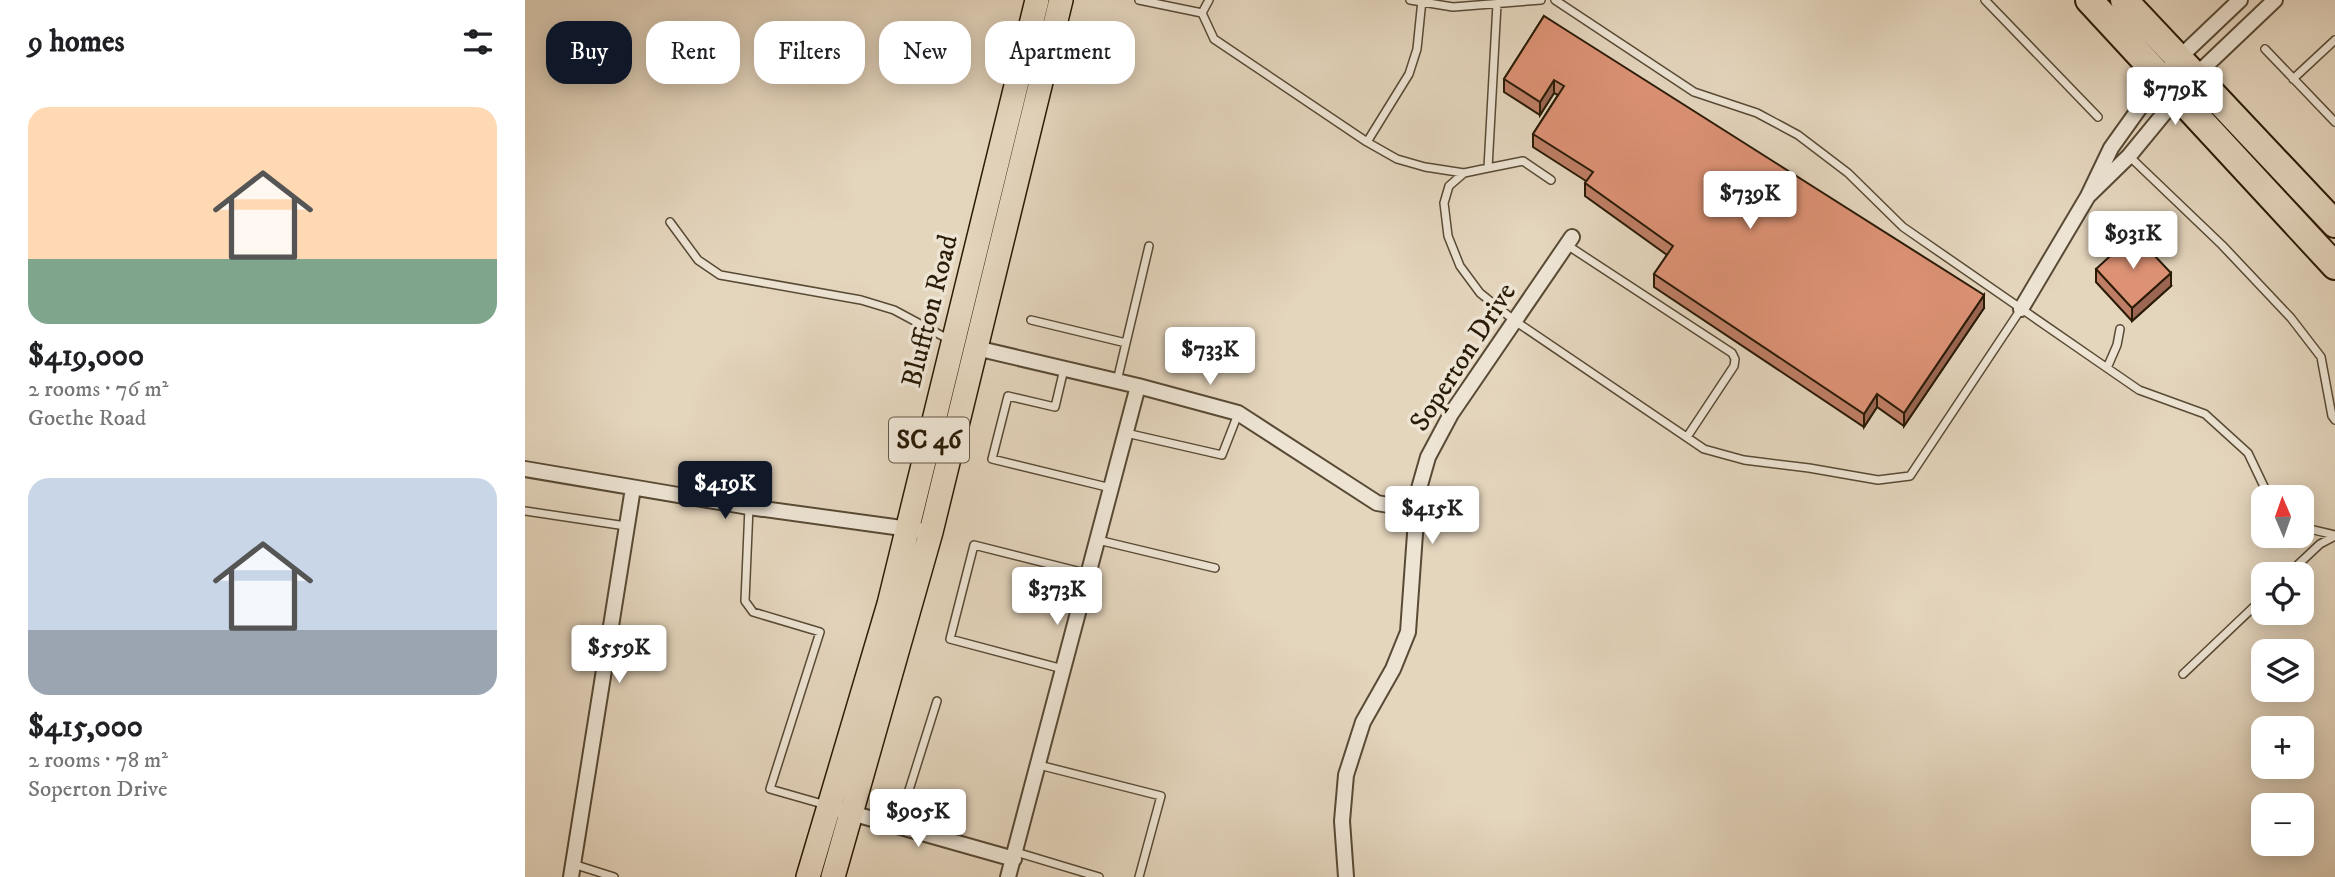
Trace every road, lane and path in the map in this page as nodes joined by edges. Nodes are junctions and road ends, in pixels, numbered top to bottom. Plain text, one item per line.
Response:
1 (1037, 0) edge
2 (1061, 0) edge
3 (1139, 0) edge
4 (1209, 0) edge
5 (1410, 0) edge
6 (1541, 0) edge
7 (1555, 0) edge
8 (1985, 0) edge
9 (2089, 0) edge
10 (2124, 0) edge
11 (2240, 0) edge
12 (2275, 0) edge
13 (1422, 2) edge
14 (1497, 4) junction
15 (1202, 13) junction
16 (2335, 40) edge
17 (2265, 49) dead end
18 (2187, 66) junction
19 (2293, 79) junction
20 (2170, 87) junction
21 (2098, 117) dead end
22 (2335, 122) edge
23 (1367, 142) junction
24 (2129, 156) junction
25 (1488, 168) junction
26 (1464, 173) junction
27 (1551, 180) dead end
28 (2088, 196) junction
29 (670, 222) dead end
30 (2335, 223) edge
31 (1570, 241) joint
32 (1149, 246) dead end
33 (2335, 266) edge
34 (2021, 309) junction
35 (1031, 320) dead end
36 (1514, 321) junction
37 (2120, 329) dead end
38 (1126, 343) junction
39 (965, 345) junction
40 (2107, 368) junction
41 (1064, 369) junction
42 (1117, 381) junction
43 (1138, 386) junction
44 (1238, 413) junction
45 (2335, 420) edge
46 (1126, 433) junction
47 (1687, 438) junction
48 (525, 469) edge
49 (2263, 485) edge
50 (632, 488) junction
51 (1111, 488) junction
52 (748, 507) junction
53 (1417, 510) junction
54 (525, 511) edge
55 (626, 526) junction
56 (907, 529) junction
57 (2314, 530) edge
58 (931, 532) junction
59 (2335, 536) edge
60 (1098, 540) junction
61 (2301, 562) edge
62 (1215, 568) dead end
63 (1089, 574) junction
64 (2251, 609) edge
65 (1064, 669) junction
66 (2183, 674) dead end
67 (937, 701) dead end
68 (1039, 765) junction
69 (830, 807) junction
70 (853, 813) junction
71 (898, 825) junction
72 (1015, 855) junction
73 (572, 871) edge
74 (614, 877) edge
75 (808, 877) edge
76 (833, 877) edge
77 (1008, 877) edge
78 (1099, 877) edge
79 (1139, 877) edge
80 (1346, 877) edge

1 - 39 main road, Bluffton Road / SC 46
2 - 39 main road, Bluffton Road / SC 46
3 - 15 lane
4 - 15 lane
5 - 13 lane
6 - 14 lane
7 - 34 lane
8 - 21 lane
9 - 20 highway
10 - 18 highway
11 - 18 street
12 - 18 street
13 - 14 lane
13 - 23 lane
14 - 25 lane
15 - 23 lane
16 - 19 lane
17 - 19 lane
18 - 20 street
18 - 20 street
18 - 30 highway
19 - 22 lane
20 - 24 street
20 - 28 street
20 - 33 highway
23 - 26 lane
24 - 28 street
24 - 45 lane
25 - 26 lane
25 - 27 lane
26 - 36 lane
28 - 34 street
29 - 39 lane
31 - 36 street, Soperton Drive
31 - 47 lane
32 - 38 lane
34 - 40 lane
34 - 47 lane
35 - 38 lane
36 - 47 lane
36 - 53 street, Soperton Drive
37 - 40 lane
38 - 42 lane
39 - 41 street
39 - 56 main road, Bluffton Road / SC 46
39 - 58 main road, Bluffton Road / SC 46
40 - 49 lane
41 - 42 street
41 - 51 lane
42 - 43 street
43 - 44 street
43 - 46 street
44 - 46 lane
44 - 53 street
46 - 51 street
48 - 50 street
50 - 52 street
50 - 55 street
51 - 60 street
52 - 56 street
52 - 69 lane
53 - 80 street, Soperton Drive
54 - 55 lane
55 - 73 street
56 - 58 street
56 - 69 main road, Bluffton Road / SC 46
57 - 59 lane
58 - 70 main road, Bluffton Road / SC 46
59 - 61 lane
60 - 62 lane
60 - 63 street
63 - 65 street
63 - 65 lane
64 - 66 lane
65 - 68 street
67 - 71 lane
68 - 72 street
68 - 79 lane
69 - 70 street
69 - 75 main road, Bluffton Road / SC 46
70 - 71 street
70 - 76 main road, Bluffton Road / SC 46
71 - 72 street
72 - 77 street
72 - 78 lane
73 - 74 lane

